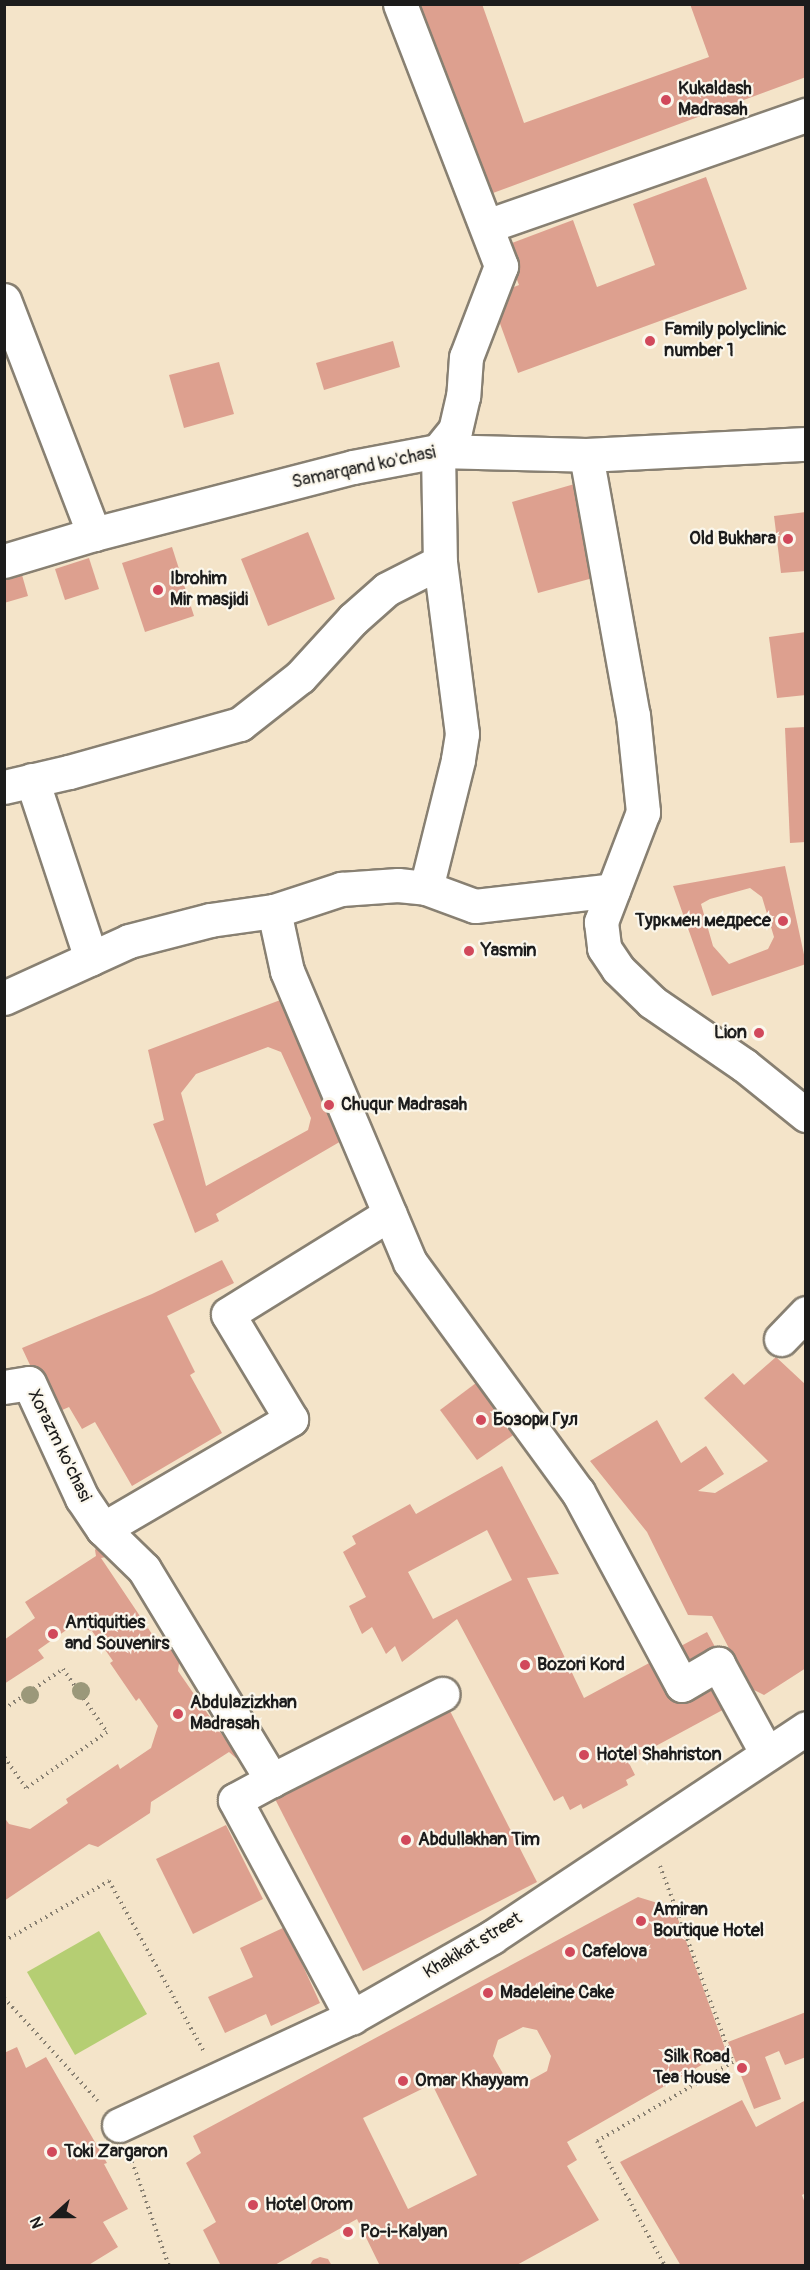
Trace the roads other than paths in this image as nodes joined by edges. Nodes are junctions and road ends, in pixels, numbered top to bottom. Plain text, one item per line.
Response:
1 (400, 4) edge
2 (806, 115) edge
3 (487, 226) junction
4 (4, 300) edge
5 (806, 444) edge
6 (438, 451) junction
7 (586, 455) junction
8 (94, 534) junction
9 (4, 561) edge
10 (440, 562) junction
11 (18, 783) edge
12 (426, 888) junction
13 (613, 890) junction
14 (274, 912) junction
15 (92, 958) junction
16 (4, 998) edge
17 (806, 1116) edge
18 (389, 1214) junction
19 (806, 1313) edge
20 (781, 1339) dead end
21 (4, 1387) edge
22 (103, 1529) junction
23 (442, 1694) dead end
24 (806, 1728) edge
25 (767, 1754) junction
26 (272, 1780) junction
27 (352, 2017) junction
28 (118, 2124) road end

1 - 3 street
2 - 3 street
3 - 6 street
4 - 8 street
5 - 7 street, Samarqand ko'chasi
6 - 7 street, Samarqand ko'chasi
6 - 8 street, Samarqand ko'chasi
6 - 10 street
7 - 13 street
8 - 9 street, Samarqand ko'chasi
10 - 11 street
10 - 12 street
11 - 15 street
12 - 13 street
12 - 14 street
13 - 17 street
14 - 15 street
14 - 18 street
15 - 16 street
18 - 22 street
18 - 25 street
19 - 20 street
21 - 22 street, Xorazm ko'chasi
22 - 26 street
23 - 26 street
24 - 25 street, Khakikat street
25 - 27 street, Khakikat street
26 - 27 street
27 - 28 street, Khakikat street

